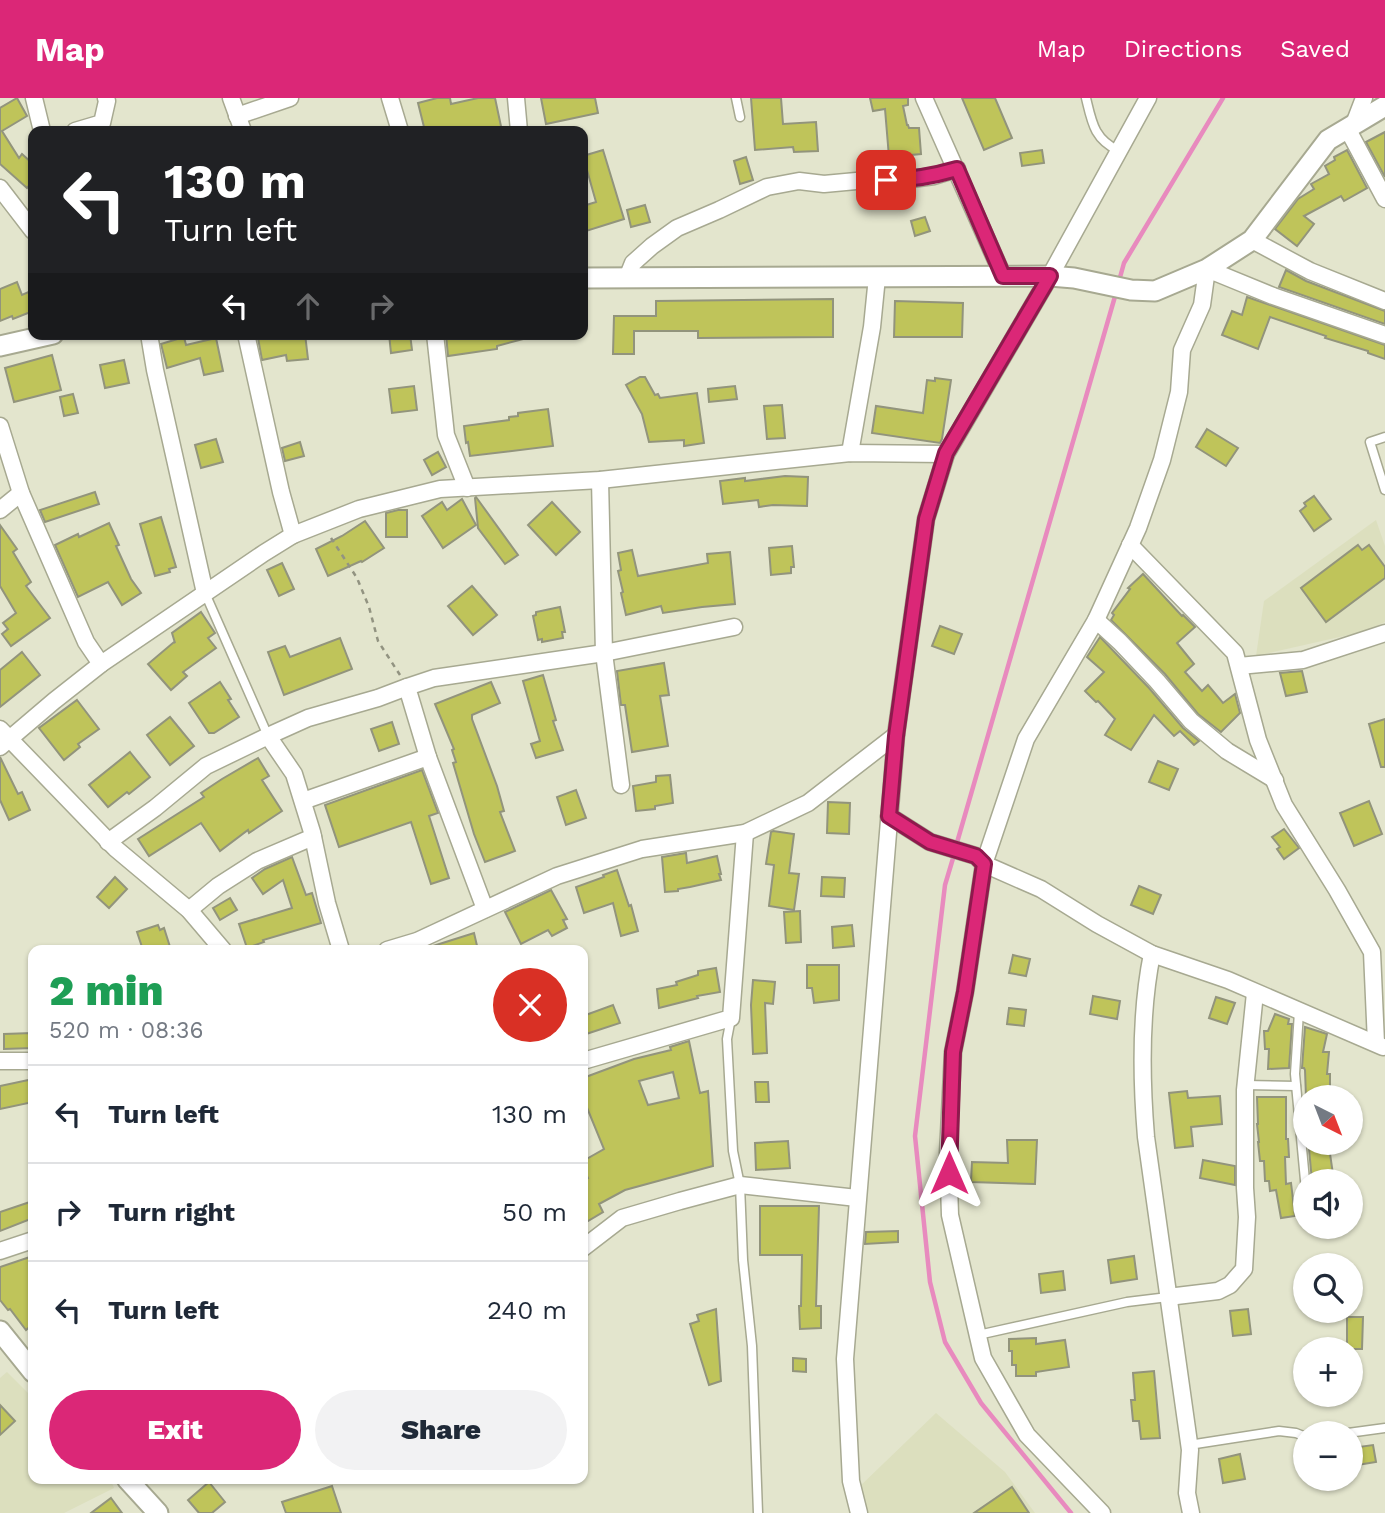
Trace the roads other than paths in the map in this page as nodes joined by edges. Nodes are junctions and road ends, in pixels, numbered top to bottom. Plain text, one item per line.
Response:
1 (34, 98) edge
2 (106, 98) edge
3 (231, 98) edge
4 (290, 98) edge
5 (390, 98) edge
6 (516, 98) edge
7 (737, 98) edge
8 (924, 98) edge
9 (1086, 98) edge
10 (1148, 98) edge
11 (1364, 98) edge
12 (1385, 106) edge
13 (740, 117) dead end
14 (240, 124) edge
15 (41, 126) edge
16 (92, 126) edge
17 (398, 126) edge
18 (519, 126) edge
19 (1351, 126) junction
20 (1119, 151) junction
21 (957, 169) junction
22 (0, 188) edge
23 (1385, 199) edge
24 (5, 205) edge
25 (28, 212) edge
26 (1252, 240) junction
27 (1207, 270) junction
28 (1003, 276) junction
29 (1050, 276) junction
30 (877, 277) junction
31 (588, 278) edge
32 (628, 278) junction
33 (1385, 301) edge
34 (1385, 335) edge
35 (28, 340) edge
36 (150, 340) edge
37 (247, 340) edge
38 (436, 340) edge
39 (0, 346) edge
40 (0, 426) edge
41 (1385, 437) edge
42 (850, 453) junction
43 (946, 453) junction
44 (600, 480) junction
45 (467, 488) junction
46 (1385, 490) edge
47 (21, 494) junction
48 (0, 510) edge
49 (293, 535) junction
50 (1130, 545) junction
51 (205, 593) junction
52 (1096, 620) junction
53 (734, 627) dead end
54 (1385, 633) edge
55 (604, 653) junction
56 (100, 664) junction
57 (1239, 666) junction
58 (407, 687) junction
59 (268, 736) junction
60 (896, 736) junction
61 (3, 738) edge
62 (428, 757) junction
63 (1275, 780) junction
64 (621, 785) dead end
65 (303, 801) junction
66 (889, 816) junction
67 (745, 833) junction
68 (313, 837) junction
69 (108, 842) junction
70 (980, 860) junction
71 (485, 909) junction
72 (189, 910) junction
73 (219, 945) edge
74 (340, 945) edge
75 (404, 945) edge
76 (1152, 954) junction
77 (1255, 993) junction
78 (1299, 1012) junction
79 (731, 1018) junction
80 (1380, 1045) edge
81 (28, 1060) edge
82 (0, 1061) edge
83 (588, 1061) edge
84 (1245, 1085) junction
85 (1296, 1085) edge
86 (1293, 1086) edge
87 (740, 1185) junction
88 (857, 1198) junction
89 (28, 1242) edge
90 (588, 1244) edge
91 (0, 1251) edge
92 (1168, 1297) junction
93 (0, 1331) edge
94 (978, 1335) junction
95 (6, 1354) edge
96 (28, 1369) edge
97 (1385, 1428) edge
98 (1363, 1431) edge
99 (1293, 1433) edge
100 (1189, 1445) junction
101 (132, 1484) edge
102 (158, 1513) edge
103 (758, 1513) edge
104 (859, 1513) edge
105 (1102, 1513) edge
106 (1191, 1513) edge

1 - 15 street
2 - 16 street
3 - 14 street
4 - 14 street
5 - 17 street
6 - 18 street
7 - 13 lane
8 - 21 street
9 - 20 lane
10 - 20 street
11 - 19 street
12 - 19 street
19 - 23 street
19 - 26 street
20 - 29 street
21 - 28 street
21 - 32 street
22 - 24 street
24 - 25 street
26 - 27 street
26 - 33 street
27 - 29 street
27 - 34 street
27 - 50 street
28 - 29 street
28 - 30 street
29 - 43 street
30 - 32 street
30 - 42 street
31 - 32 street
35 - 39 street
36 - 51 street
37 - 49 street
38 - 45 street
40 - 47 street
41 - 46 lane
42 - 43 street
42 - 44 street
43 - 60 street
44 - 45 street
44 - 55 street
45 - 49 street
47 - 48 street
47 - 56 street
49 - 51 street
50 - 52 street
50 - 57 street
51 - 56 street
51 - 59 lane
52 - 63 street
52 - 70 street
53 - 55 street
54 - 57 street
55 - 58 street
55 - 64 street
56 - 61 street
57 - 63 street
58 - 59 street
58 - 62 street
59 - 65 street
59 - 69 street
60 - 66 street
60 - 67 street
61 - 69 street
62 - 65 street
62 - 71 street
63 - 80 street
65 - 68 street
66 - 70 street
66 - 88 street
67 - 71 street
67 - 79 street
68 - 72 street
68 - 74 street
69 - 72 street
70 - 76 street
70 - 94 street
71 - 75 street
72 - 73 street
76 - 77 street
76 - 92 street
77 - 78 street
77 - 84 street
78 - 80 street
78 - 85 lane
79 - 83 street
79 - 87 lane
81 - 82 street
84 - 86 lane
84 - 92 street
87 - 88 street
87 - 90 street
87 - 103 lane
88 - 104 street
89 - 91 street
92 - 94 lane
92 - 100 street
93 - 95 street
94 - 105 street
95 - 96 street
97 - 98 lane
99 - 100 lane
100 - 106 street
101 - 102 street

